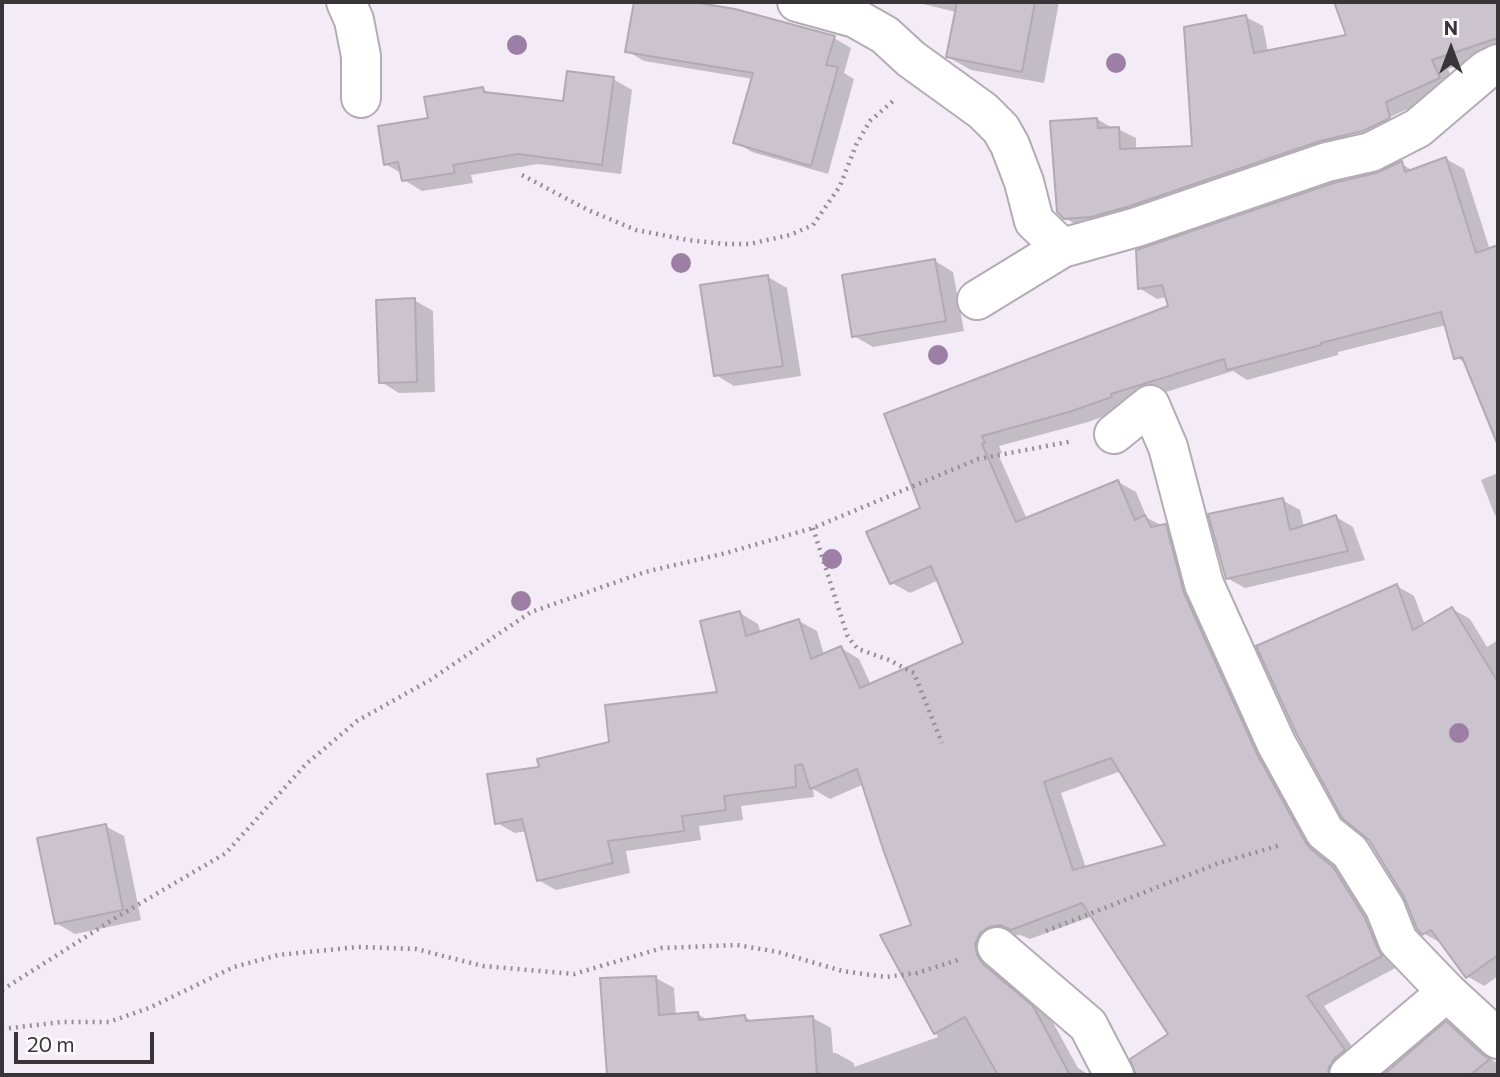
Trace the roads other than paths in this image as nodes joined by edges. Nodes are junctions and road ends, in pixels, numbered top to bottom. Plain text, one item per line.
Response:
1 (346, 2) edge
2 (797, 2) edge
3 (1498, 64) edge
4 (360, 98) dead end
5 (1062, 248) junction
6 (977, 300) dead end
7 (1114, 434) road end
8 (997, 947) road end
9 (1447, 992) junction
10 (1498, 1039) edge
11 (1114, 1075) edge
12 (1349, 1075) edge

1 - 4 street
2 - 5 street
3 - 5 street
5 - 6 street
7 - 9 street
8 - 11 street
9 - 10 street
9 - 12 street

